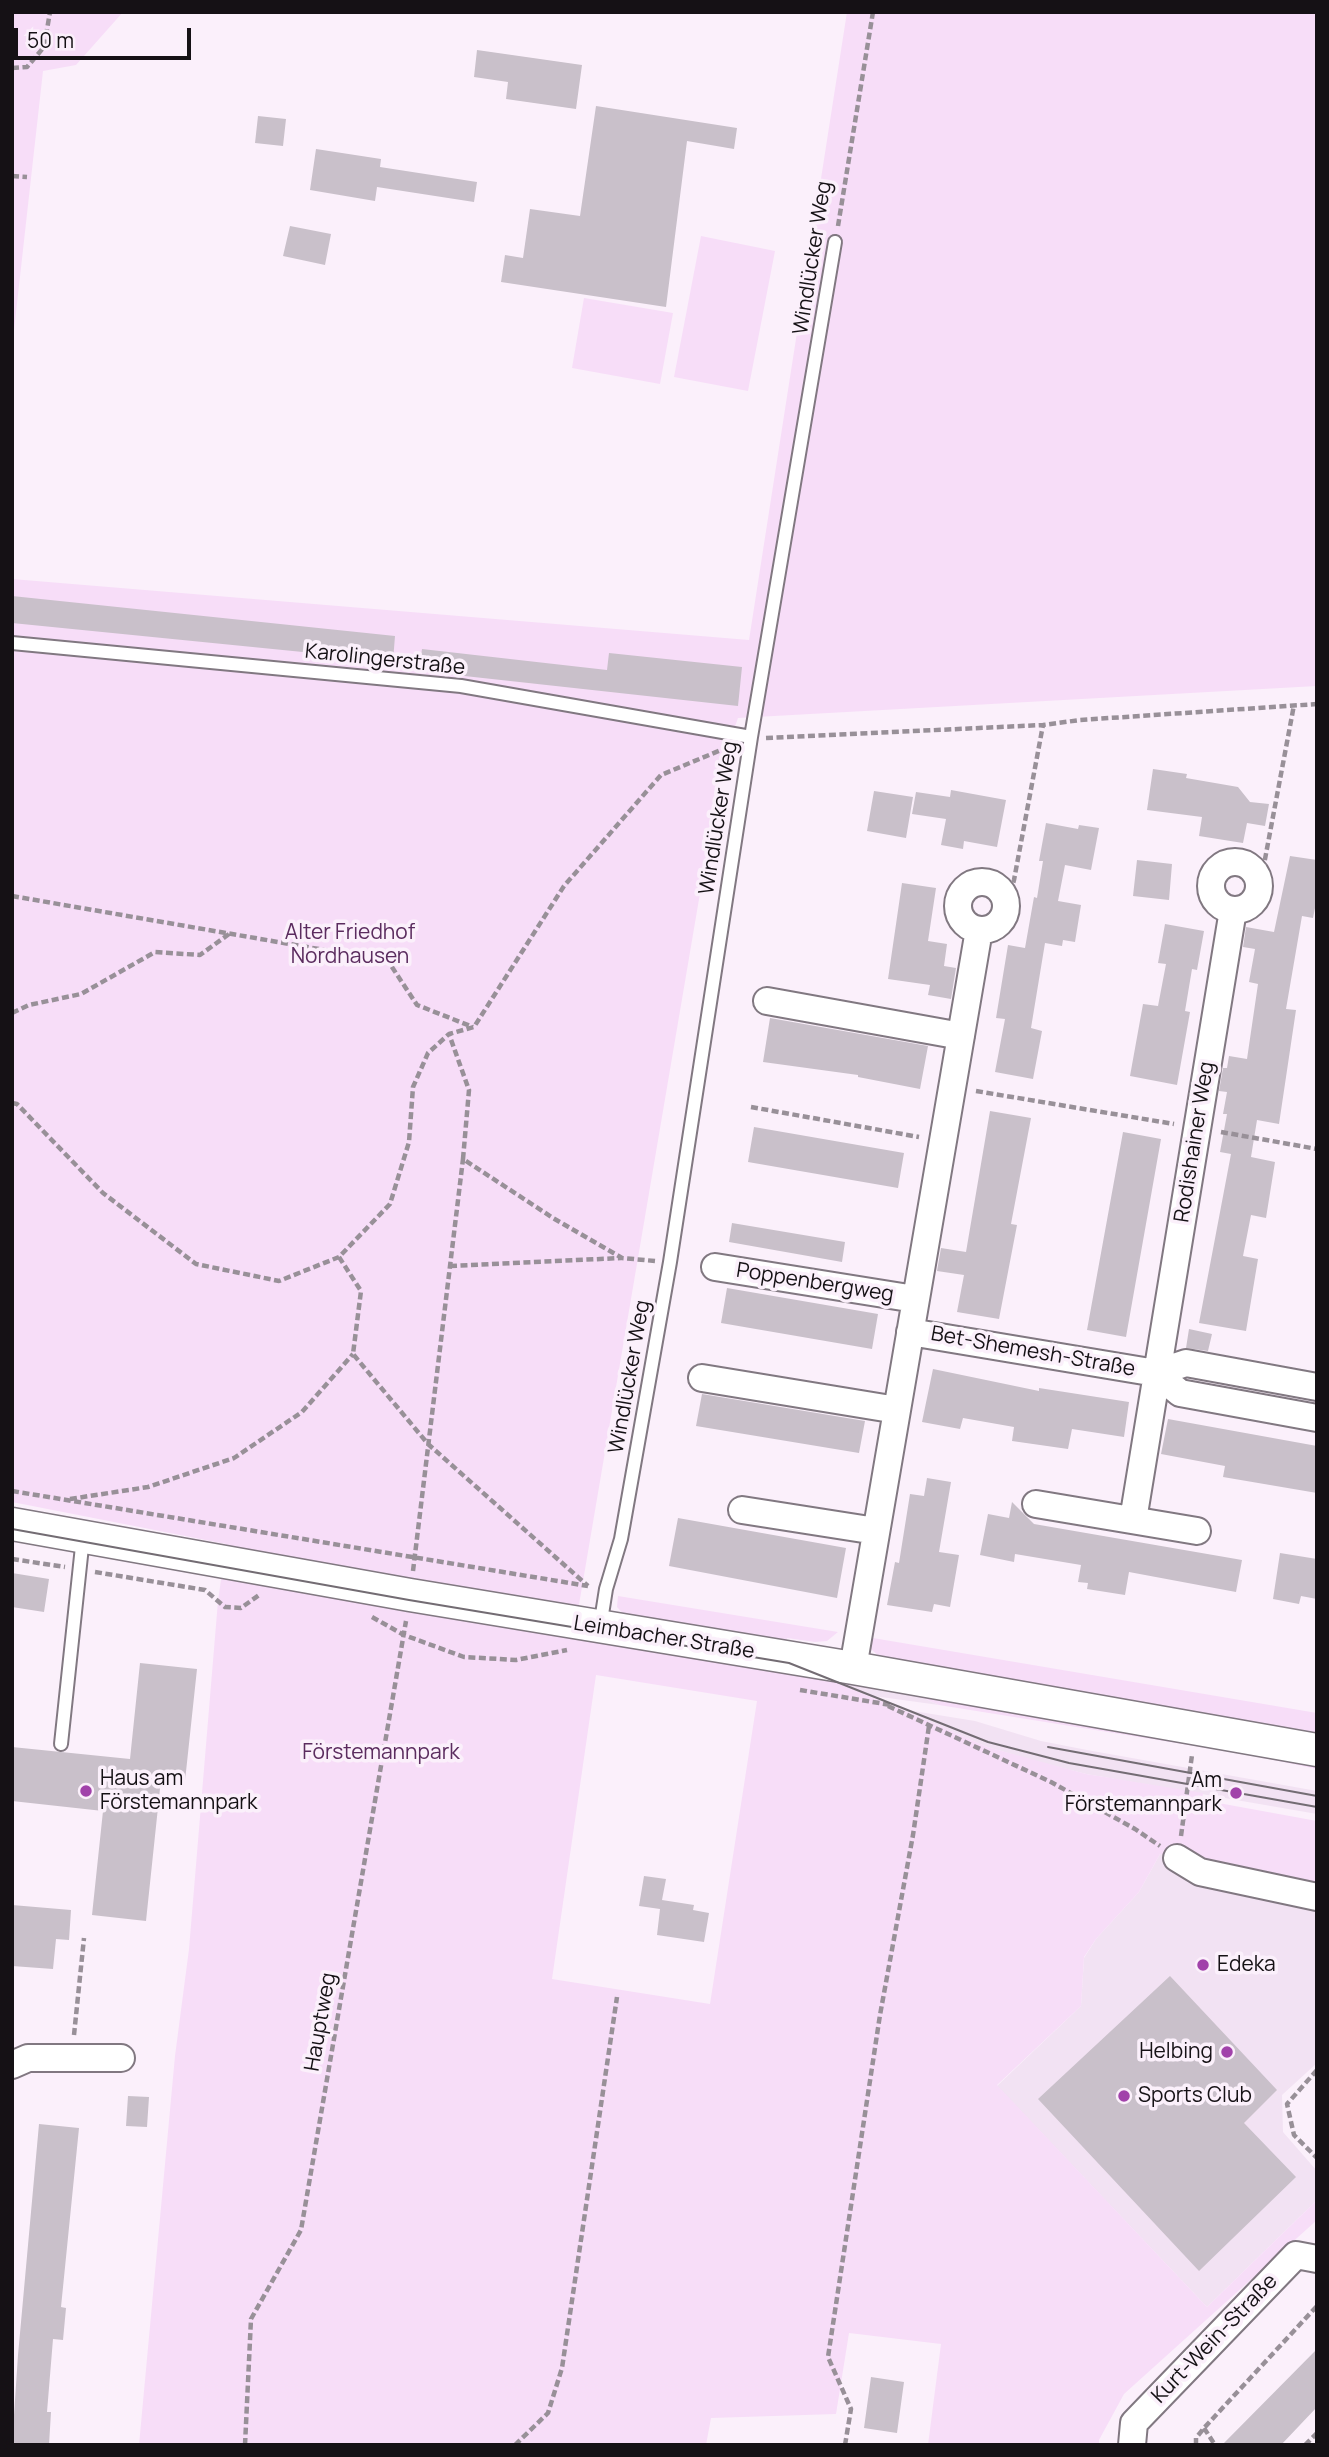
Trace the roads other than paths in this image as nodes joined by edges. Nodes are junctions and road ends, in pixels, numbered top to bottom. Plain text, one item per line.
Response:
1 (835, 242) road end
2 (12, 643) edge
3 (751, 737) junction
4 (1233, 911) junction
5 (979, 930) junction
6 (767, 1002) dead end
7 (961, 1036) junction
8 (715, 1267) dead end
9 (915, 1299) junction
10 (910, 1332) junction
11 (1156, 1373) junction
12 (702, 1378) dead end
13 (1317, 1387) edge
14 (897, 1410) junction
15 (1317, 1418) edge
16 (1036, 1504) dead end
17 (742, 1510) dead end
18 (1133, 1520) junction
19 (12, 1524) edge
20 (876, 1531) junction
21 (1197, 1531) dead end
22 (83, 1537) junction
23 (600, 1628) junction
24 (853, 1668) junction
25 (61, 1744) dead end
26 (1317, 1750) edge
27 (1177, 1858) road end
28 (1317, 1897) edge
29 (121, 2058) dead end
30 (12, 2065) edge
31 (1317, 2259) edge
32 (1132, 2445) edge

1 - 3 lane, Windlücker Weg
2 - 3 lane, Karolingerstraße
3 - 23 lane, Windlücker Weg
4 - 4 street
4 - 11 street, Rodishainer Weg
5 - 5 street
5 - 7 street, Poppenbergweg
6 - 7 street
7 - 9 street, Poppenbergweg
8 - 9 street, Poppenbergweg
9 - 10 street, Poppenbergweg
10 - 11 street, Bet-Shemesh-Straße
10 - 14 street, Poppenbergweg
11 - 13 street, Bet-Shemesh-Straße
11 - 15 street, Bet-Shemesh-Straße
11 - 18 street, Bet-Shemesh-Straße
12 - 14 street
14 - 20 street, Poppenbergweg
16 - 18 street
17 - 20 street
18 - 21 street
19 - 22 street, Leimbacher Straße
20 - 24 street, Poppenbergweg
22 - 23 street, Leimbacher Straße
22 - 25 lane
23 - 24 street, Leimbacher Straße
24 - 26 street, Leimbacher Straße
27 - 28 street
29 - 30 street
31 - 32 street, Kurt-Wein-Straße

